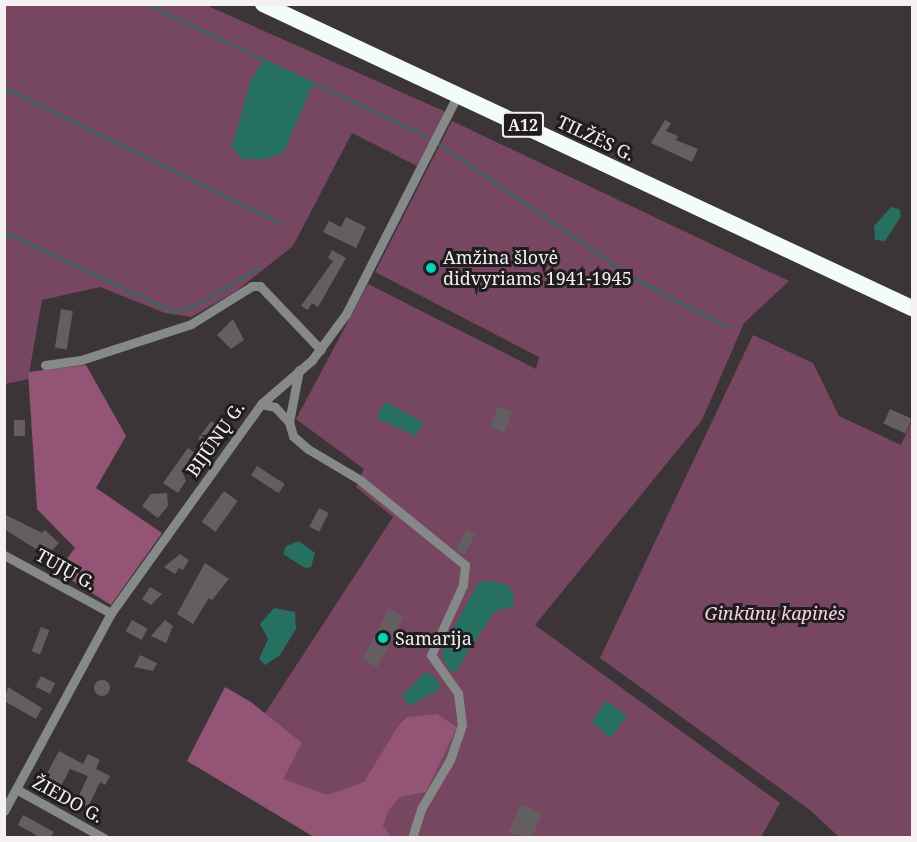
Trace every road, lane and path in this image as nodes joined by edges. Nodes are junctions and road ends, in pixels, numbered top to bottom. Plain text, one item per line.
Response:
1 (263, 4) edge
2 (458, 94) junction
3 (912, 308) edge
4 (321, 350) junction
5 (45, 365) dead end
6 (299, 370) junction
7 (261, 404) junction
8 (289, 422) junction
9 (4, 555) edge
10 (111, 613) junction
11 (16, 789) junction
12 (4, 811) edge
13 (104, 837) edge
14 (412, 837) edge

1 - 2 highway, TILŽĖS G. / A12
2 - 3 highway, TILŽĖS G. / A12
2 - 4 street, BIJŪNŲ G.
4 - 5 street
4 - 6 street, BIJŪNŲ G.
6 - 7 street, BIJŪNŲ G.
6 - 8 street
7 - 8 street
7 - 10 street, BIJŪNŲ G.
8 - 14 street
9 - 10 street, TUJŲ G.
10 - 11 street, BIJŪNŲ G.
11 - 12 street, BIJŪNŲ G.
11 - 13 street, ŽIEDO G.

